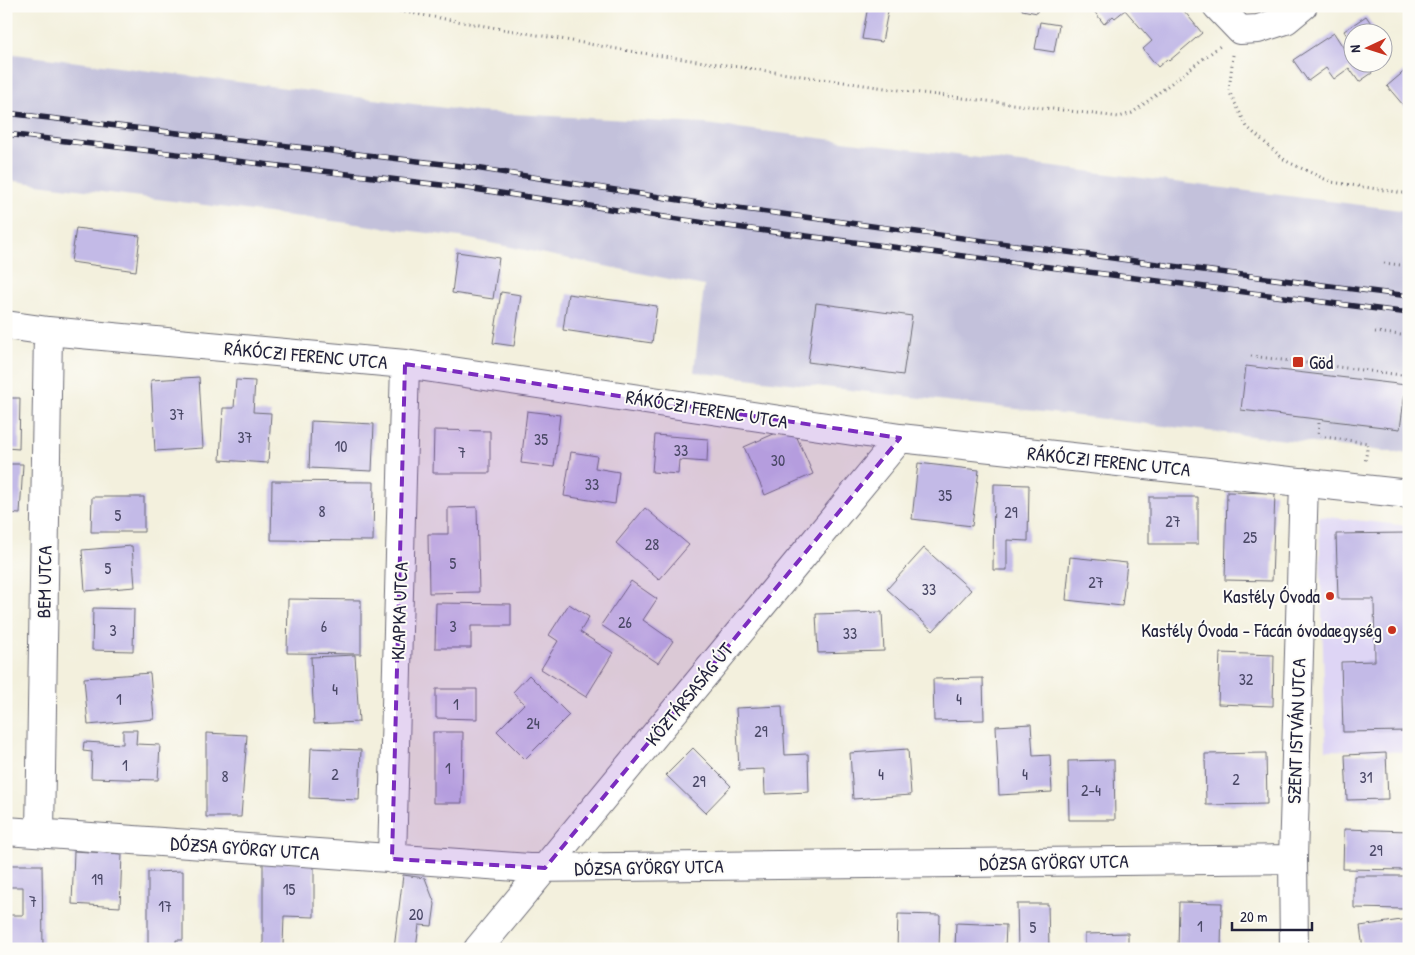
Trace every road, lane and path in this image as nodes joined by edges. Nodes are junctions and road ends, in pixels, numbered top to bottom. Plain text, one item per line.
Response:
1 (370, 6) edge
2 (1218, 6) edge
3 (1303, 6) edge
4 (1249, 30) junction
5 (1409, 193) edge
6 (1384, 263) dead end
7 (1409, 266) edge
8 (6, 325) edge
9 (48, 331) junction
10 (1375, 332) dead end
11 (1409, 336) edge
12 (1251, 356) dead end
13 (405, 364) junction
14 (1409, 376) edge
15 (1319, 423) dead end
16 (900, 438) junction
17 (1304, 482) junction
18 (1362, 489) junction
19 (1409, 494) edge
20 (6, 831) edge
21 (40, 833) junction
22 (392, 859) junction
23 (1293, 859) junction
24 (545, 868) junction
25 (478, 949) edge
26 (1294, 949) edge

1 - 4 path
2 - 4 street
3 - 4 street
4 - 5 path
6 - 7 path
8 - 9 street, RÁKÓCZI FERENC UTCA
9 - 13 street, RÁKÓCZI FERENC UTCA
9 - 21 street, BEM UTCA
10 - 11 path
12 - 14 path
13 - 16 street, RÁKÓCZI FERENC UTCA
13 - 22 street, KLAPKA UTCA
15 - 18 path
16 - 17 street, RÁKÓCZI FERENC UTCA
16 - 24 street, KÖZTÁRSASÁG ÚT
17 - 18 street, RÁKÓCZI FERENC UTCA
17 - 23 street, SZENT ISTVÁN UTCA
18 - 19 street, RÁKÓCZI FERENC UTCA
20 - 21 street, DÓZSA GYÖRGY UTCA
21 - 22 street, DÓZSA GYÖRGY UTCA
22 - 24 street, DÓZSA GYÖRGY UTCA
23 - 24 street, DÓZSA GYÖRGY UTCA
23 - 26 street, SZENT ISTVÁN UTCA
24 - 25 street, KÖZTÁRSASÁG ÚT

